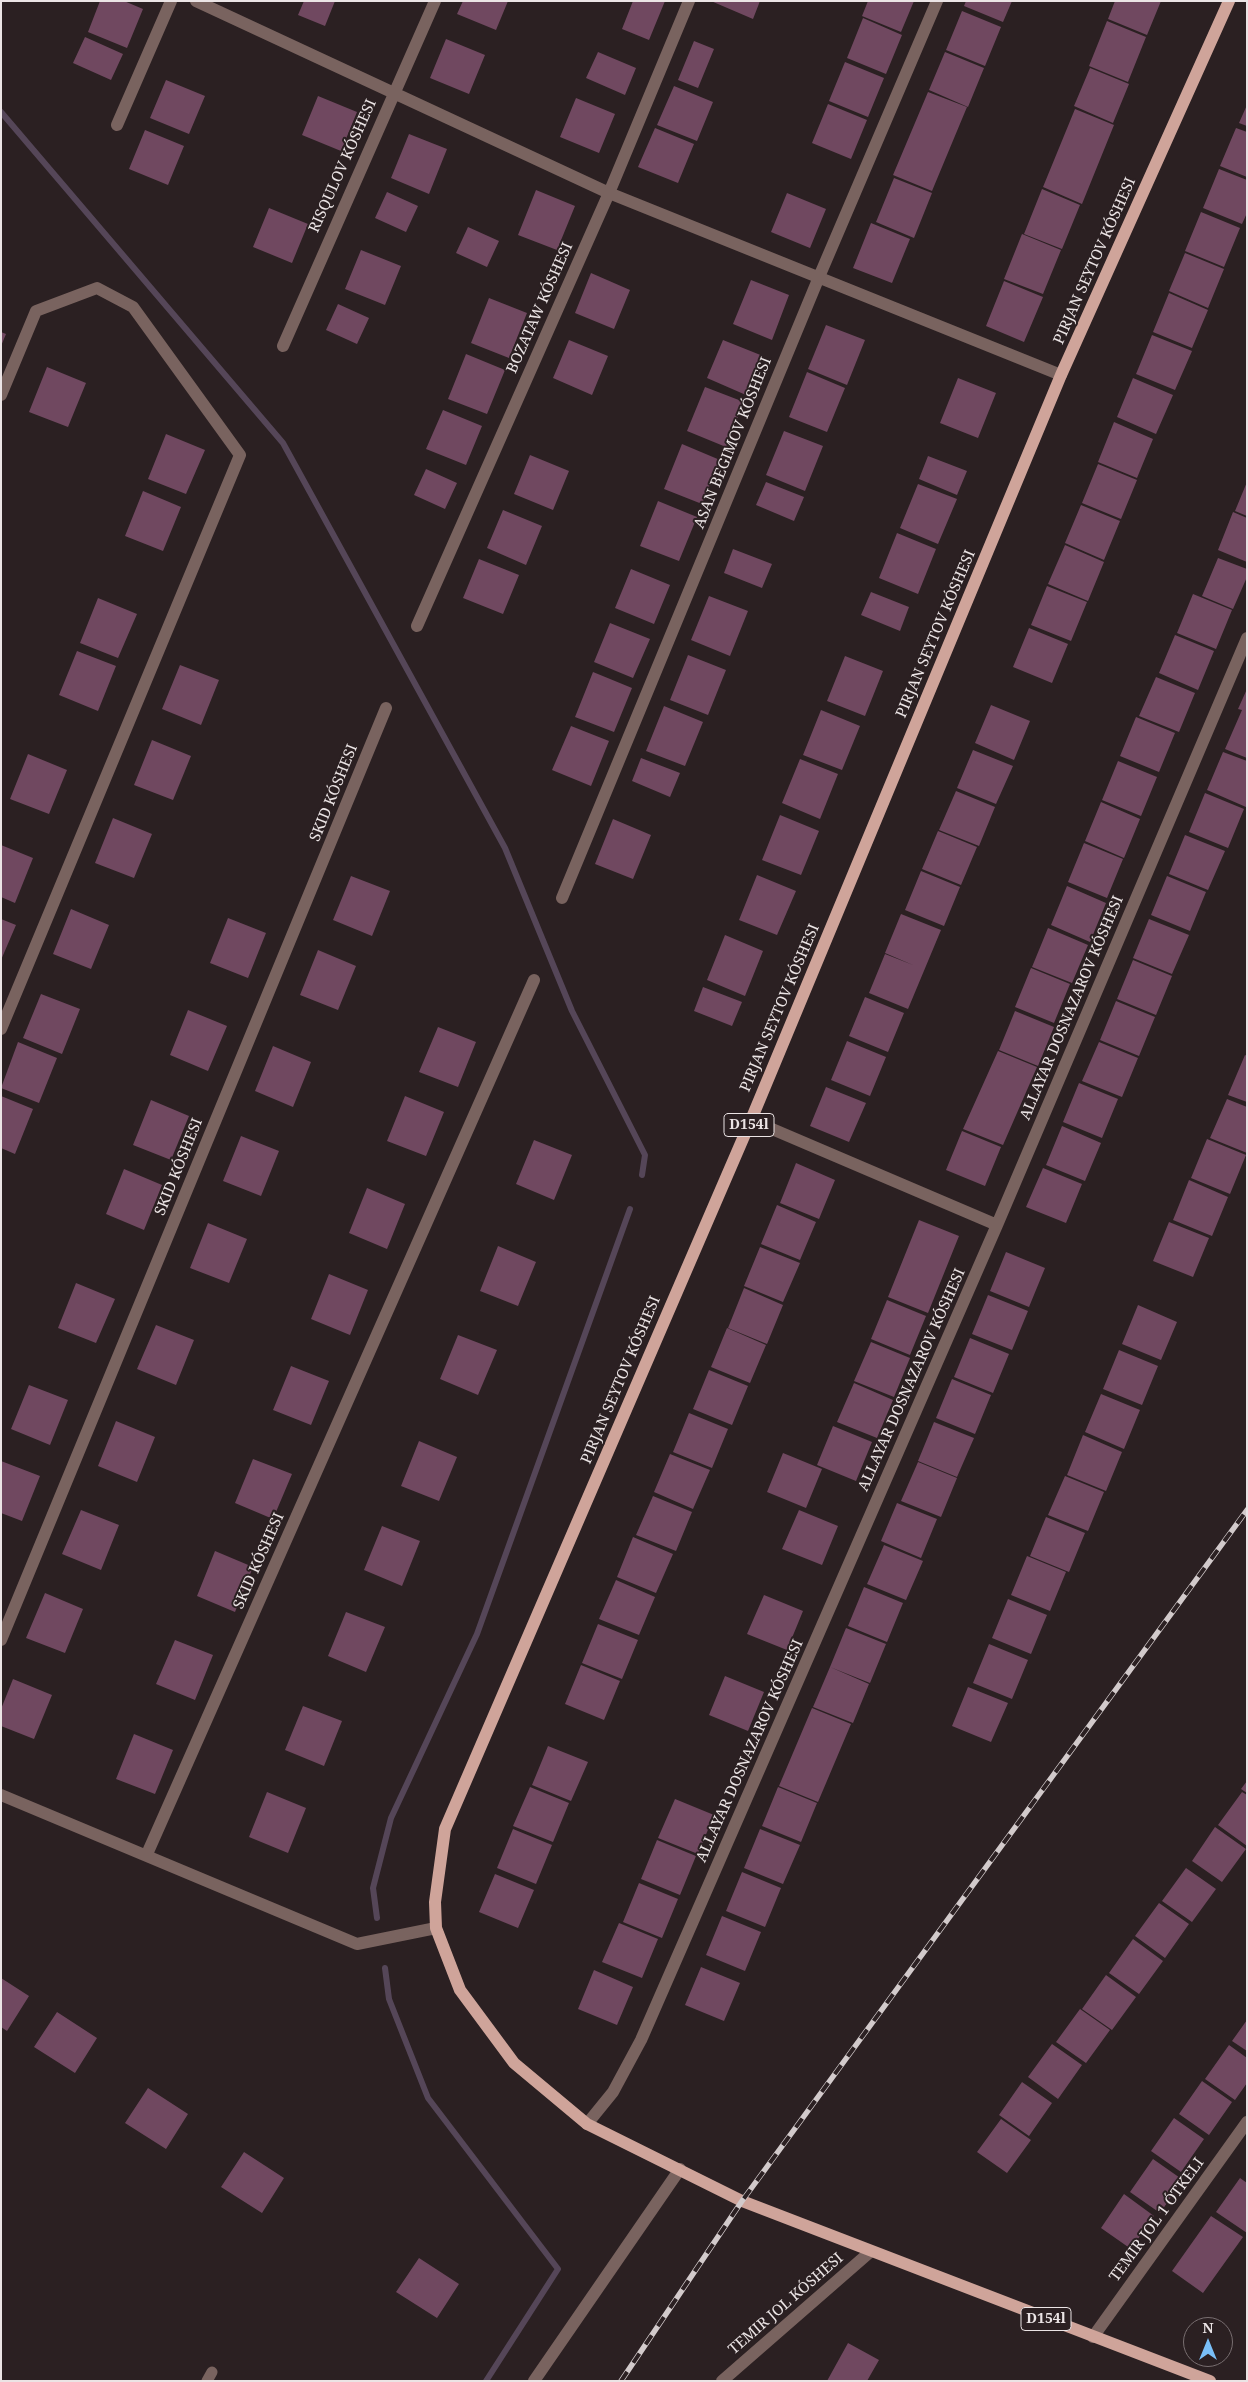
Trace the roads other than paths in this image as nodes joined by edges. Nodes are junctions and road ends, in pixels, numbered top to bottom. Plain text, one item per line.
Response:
1 (171, 1) edge
2 (196, 1) edge
3 (435, 1) edge
4 (689, 1) edge
5 (937, 1) edge
6 (1229, 1) edge
7 (393, 92) junction
8 (118, 125) dead end
9 (609, 192) junction
10 (819, 277) junction
11 (283, 346) dead end
12 (1061, 375) junction
13 (1, 395) edge
14 (417, 626) dead end
15 (1247, 638) edge
16 (386, 708) dead end
17 (562, 898) dead end
18 (534, 980) dead end
19 (1, 1029) edge
20 (751, 1120) junction
21 (997, 1225) junction
22 (1, 1640) edge
23 (1, 1795) edge
24 (147, 1854) junction
25 (436, 1928) junction
26 (1247, 2122) edge
27 (587, 2124) junction
28 (680, 2169) junction
29 (870, 2252) junction
30 (1093, 2336) junction
31 (534, 2381) edge
32 (722, 2381) edge
33 (1210, 2381) edge

1 - 8 street
2 - 7 street
3 - 7 street
4 - 9 street, BOZATAW KÓSHESI
5 - 10 street, ASAN BEGIMOV KÓSHESI
6 - 12 main road, PIRJAN SEYTOV KÓSHESI / D154l
7 - 9 street
7 - 11 street
9 - 10 street
9 - 14 street, BOZATAW KÓSHESI
10 - 12 street
10 - 17 street, ASAN BEGIMOV KÓSHESI
12 - 20 main road, PIRJAN SEYTOV KÓSHESI / D154l
13 - 19 street
15 - 21 street, ALLAYAR DOSNAZAROV KÓSHESI
16 - 22 street, SKID KÓSHESI
18 - 24 street, SKID KÓSHESI
20 - 21 street
20 - 25 main road, PIRJAN SEYTOV KÓSHESI / D154l
21 - 27 street, ALLAYAR DOSNAZAROV KÓSHESI
23 - 24 street
24 - 25 street
25 - 27 main road, PIRJAN SEYTOV KÓSHESI / D154l
26 - 30 street, TEMIR JOL 1 ÓTKELI
27 - 28 main road, PIRJAN SEYTOV KÓSHESI / D154l
28 - 29 main road, D154l
28 - 31 street
29 - 30 main road, D154l
29 - 32 street, TEMIR JOL KÓSHESI
30 - 33 main road, D154l

